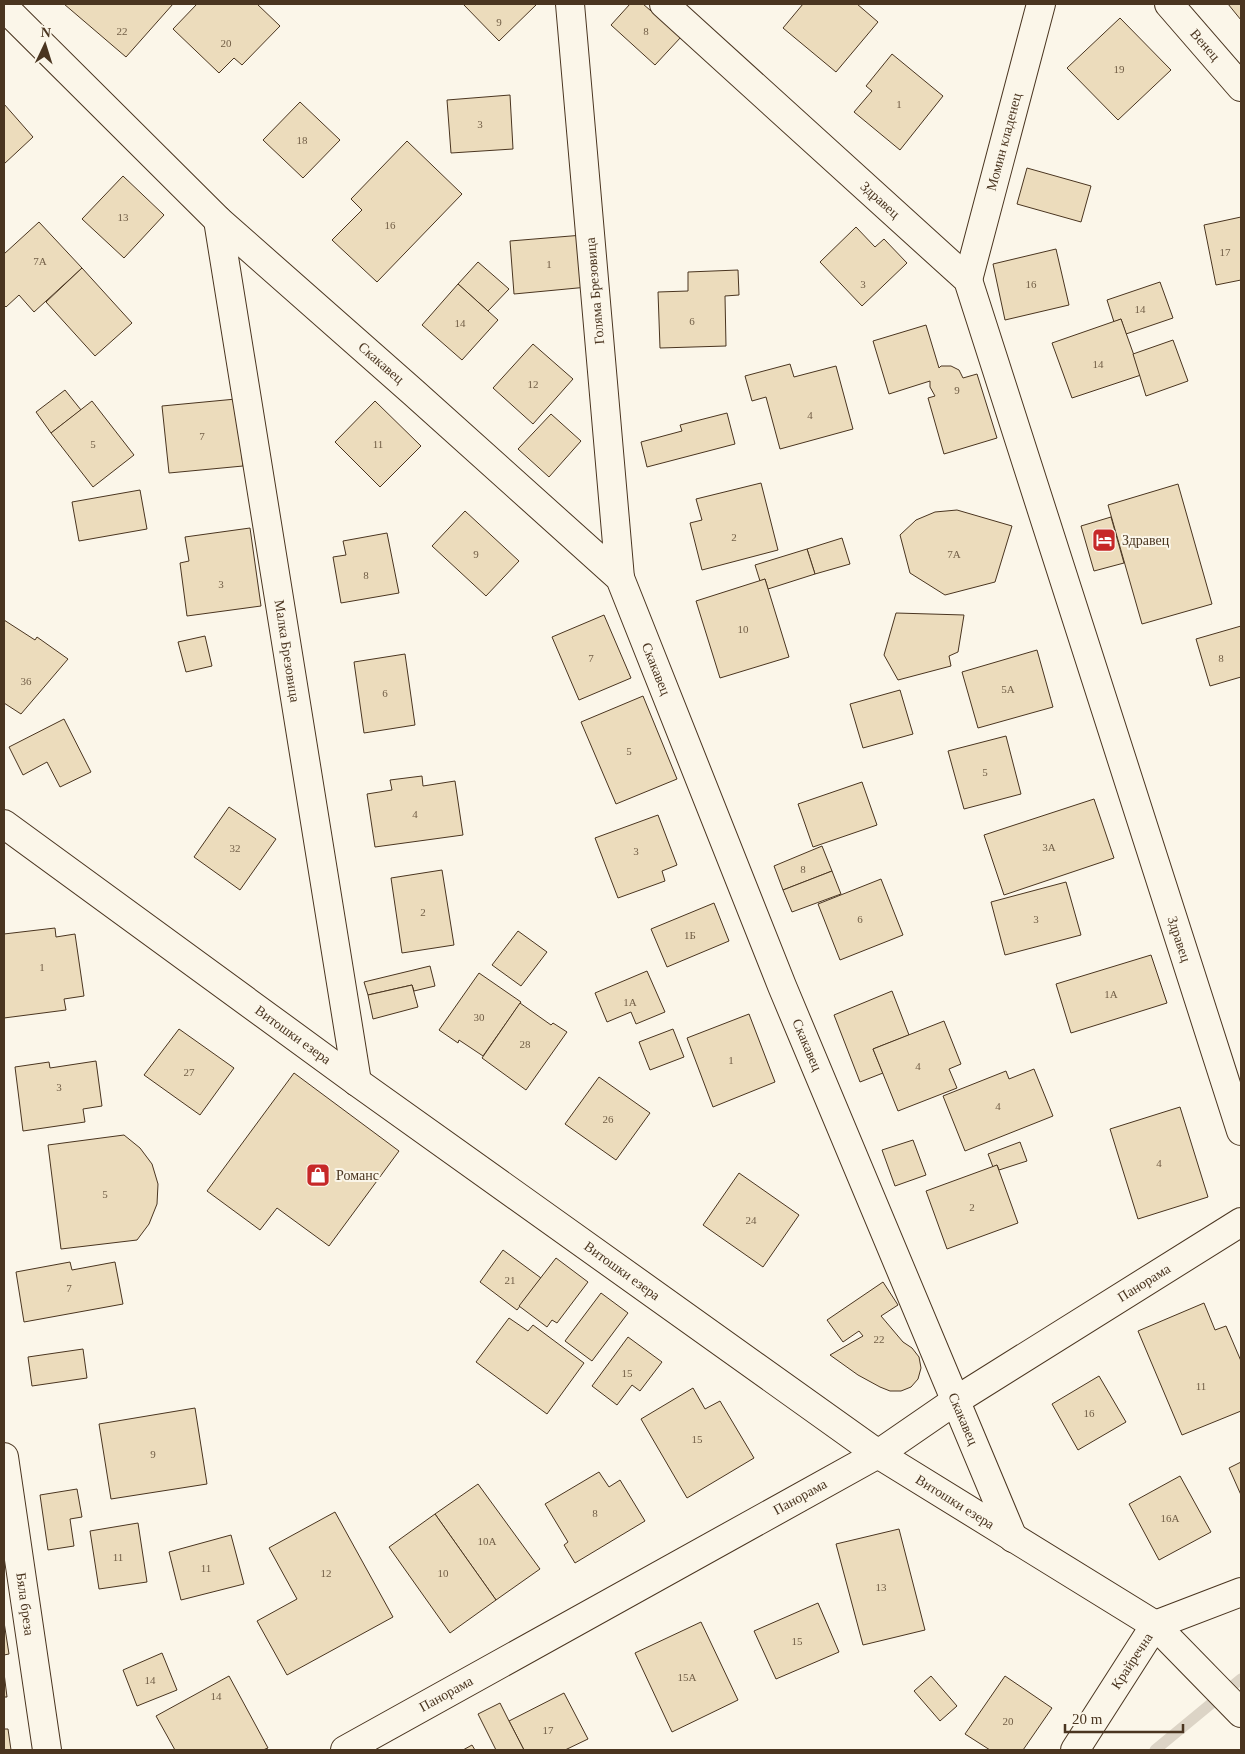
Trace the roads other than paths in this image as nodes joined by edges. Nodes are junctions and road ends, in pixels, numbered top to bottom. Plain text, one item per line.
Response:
1 (570, 4) edge
2 (664, 4) edge
3 (1041, 4) edge
4 (1169, 4) edge
5 (4, 7) edge
6 (1241, 87) edge
7 (218, 220) junction
8 (968, 280) junction
9 (620, 578) junction
10 (4, 824) edge
11 (357, 1082) junction
12 (1241, 1131) edge
13 (1241, 1222) edge
14 (955, 1401) junction
15 (878, 1454) junction
16 (4, 1457) edge
17 (1013, 1538) junction
18 (1241, 1592) edge
19 (1155, 1625) junction
20 (1241, 1713) edge
21 (46, 1750) edge
22 (345, 1750) edge
23 (1075, 1750) edge

1 - 9 street, Голяма Брезовица
2 - 8 street, Здравец
3 - 8 street, Момин кладенец
4 - 6 street, Венец
5 - 7 street, Скакавец
7 - 9 street, Скакавец
7 - 11 street, Малка Брезовица
8 - 12 street, Здравец
9 - 14 street, Скакавец
10 - 11 street, Витошки езера
11 - 15 street, Витошки езера
13 - 14 street, Панорама
14 - 15 street, Панорама
14 - 17 street, Скакавец
15 - 17 street, Витошки езера
15 - 22 street, Панорама
16 - 21 street, Бяла бреза
17 - 19 street, Витошки езера
18 - 19 street, Крайречна
19 - 20 street, Витошки езера
19 - 23 street, Крайречна

